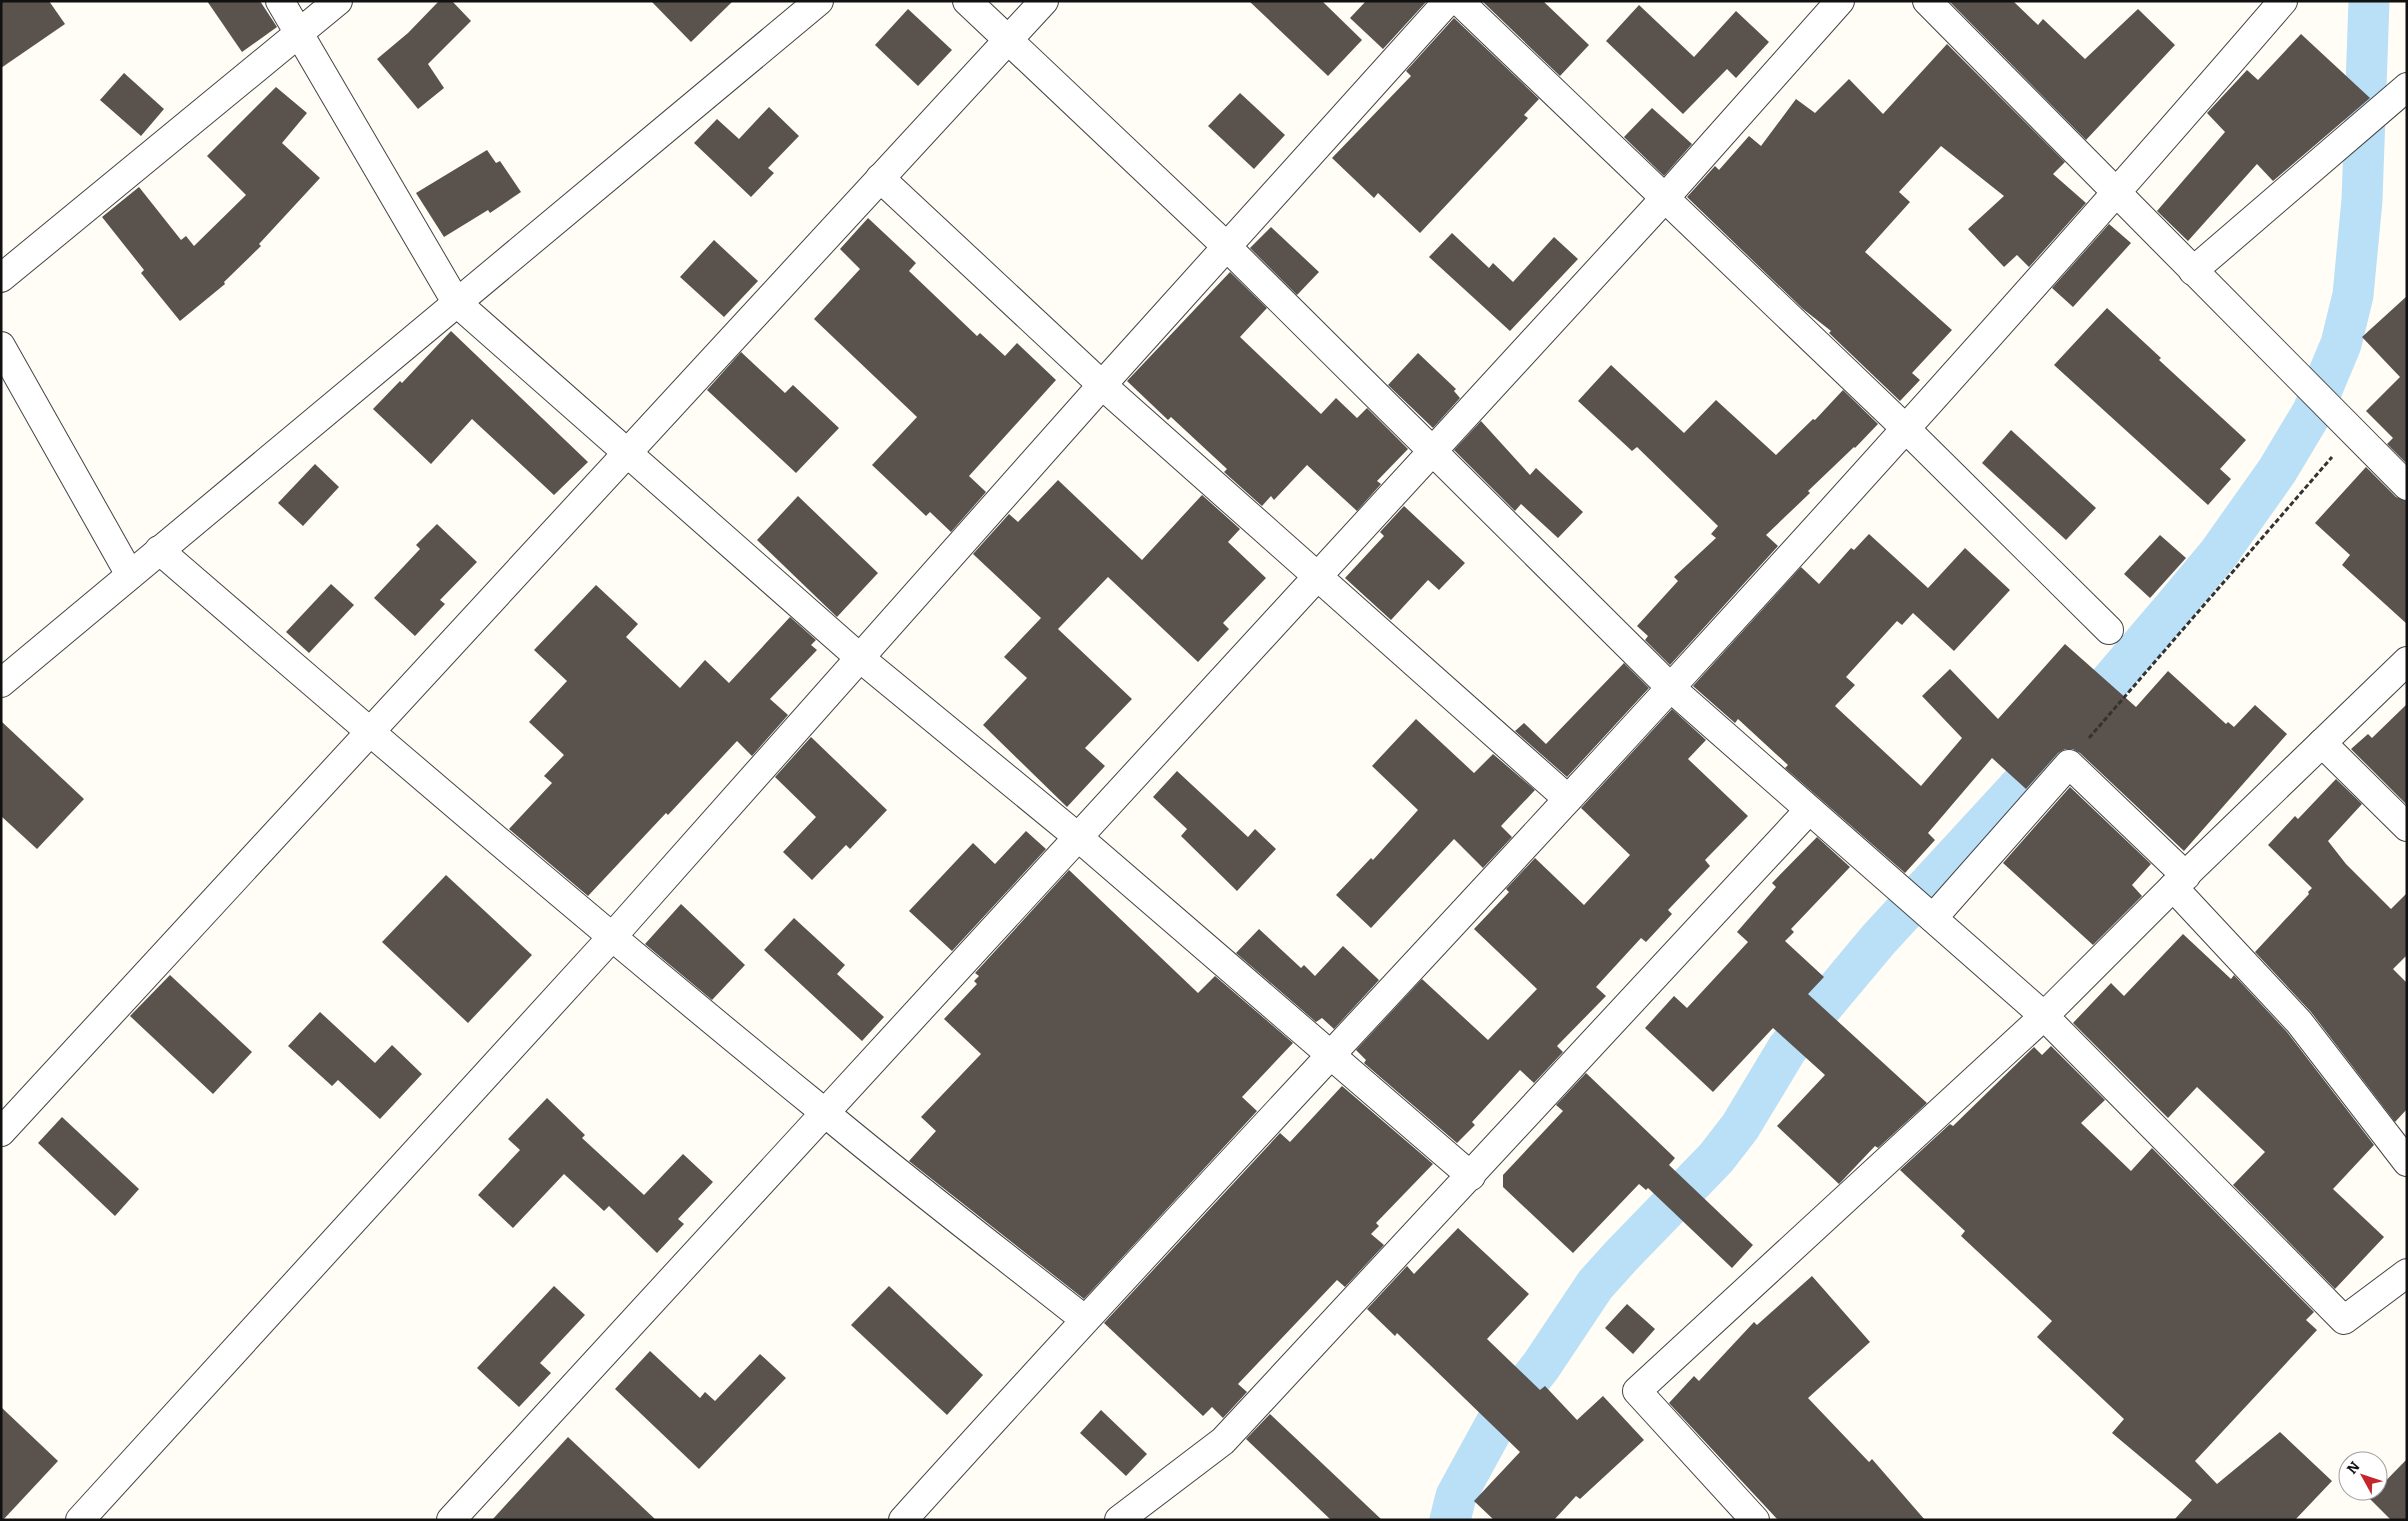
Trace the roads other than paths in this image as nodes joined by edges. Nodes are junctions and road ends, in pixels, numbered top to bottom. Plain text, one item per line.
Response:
1 (280, 1) edge
2 (338, 1) edge
3 (819, 1) edge
4 (966, 1) edge
5 (1044, 1) edge
6 (1448, 1) edge
7 (1459, 1) edge
8 (1840, 1) edge
9 (1927, 1) edge
10 (2283, 1) edge
11 (298, 34) junction
12 (1007, 40) junction
13 (2407, 87) edge
14 (880, 178) junction
15 (2117, 194) junction
16 (1664, 199) junction
17 (1226, 246) junction
18 (2193, 271) junction
19 (1, 278) edge
20 (456, 302) junction
21 (1, 346) edge
22 (1102, 385) junction
23 (1905, 428) junction
24 (1433, 452) junction
25 (627, 453) junction
26 (2407, 486) edge
27 (159, 550) junction
28 (130, 575) junction
29 (1318, 577) junction
30 (2108, 630) dead end
31 (860, 658) junction
32 (2407, 660) edge
33 (1, 682) edge
34 (1671, 688) junction
35 (368, 731) junction
36 (2322, 743) junction
37 (1568, 799) junction
38 (1809, 810) junction
39 (2407, 827) edge
40 (1079, 838) junction
41 (2180, 882) junction
42 (1932, 917) junction
43 (612, 937) junction
44 (2044, 1016) junction
45 (1330, 1054) junction
46 (825, 1114) junction
47 (1, 1132) edge
48 (2407, 1162) edge
49 (1471, 1176) junction
50 (2407, 1273) edge
51 (1084, 1319) junction
52 (80, 1520) edge
53 (451, 1520) edge
54 (903, 1520) edge
55 (1119, 1520) edge
56 (1755, 1520) edge

1 - 11 street
2 - 11 street
3 - 20 street
4 - 12 street
5 - 12 street
6 - 17 street
7 - 16 street
8 - 16 street
9 - 15 street
10 - 15 street
11 - 19 street
11 - 20 street
12 - 14 street
12 - 17 street
13 - 18 street
14 - 22 street
14 - 25 street
15 - 18 street
15 - 23 street
16 - 23 street
16 - 24 street
17 - 22 street
17 - 24 street
18 - 26 street
20 - 25 street
20 - 27 street
21 - 28 street
22 - 29 street
22 - 31 street
23 - 30 street
23 - 34 street
24 - 29 street
24 - 34 street
25 - 31 street
25 - 35 street
27 - 28 street
27 - 35 street
28 - 33 street
29 - 37 street
29 - 40 street
31 - 40 street
31 - 43 street
32 - 36 street
34 - 37 street
34 - 38 street
35 - 43 street
35 - 47 street
36 - 39 street
36 - 41 street
37 - 45 street
38 - 42 street
38 - 49 street
40 - 45 street
40 - 46 street
41 - 42 street
41 - 44 street
41 - 48 street
42 - 44 street
43 - 46 street
43 - 52 street
44 - 50 street
44 - 56 street
45 - 49 street
45 - 51 street
46 - 51 street
46 - 53 street
49 - 55 street
51 - 54 street

